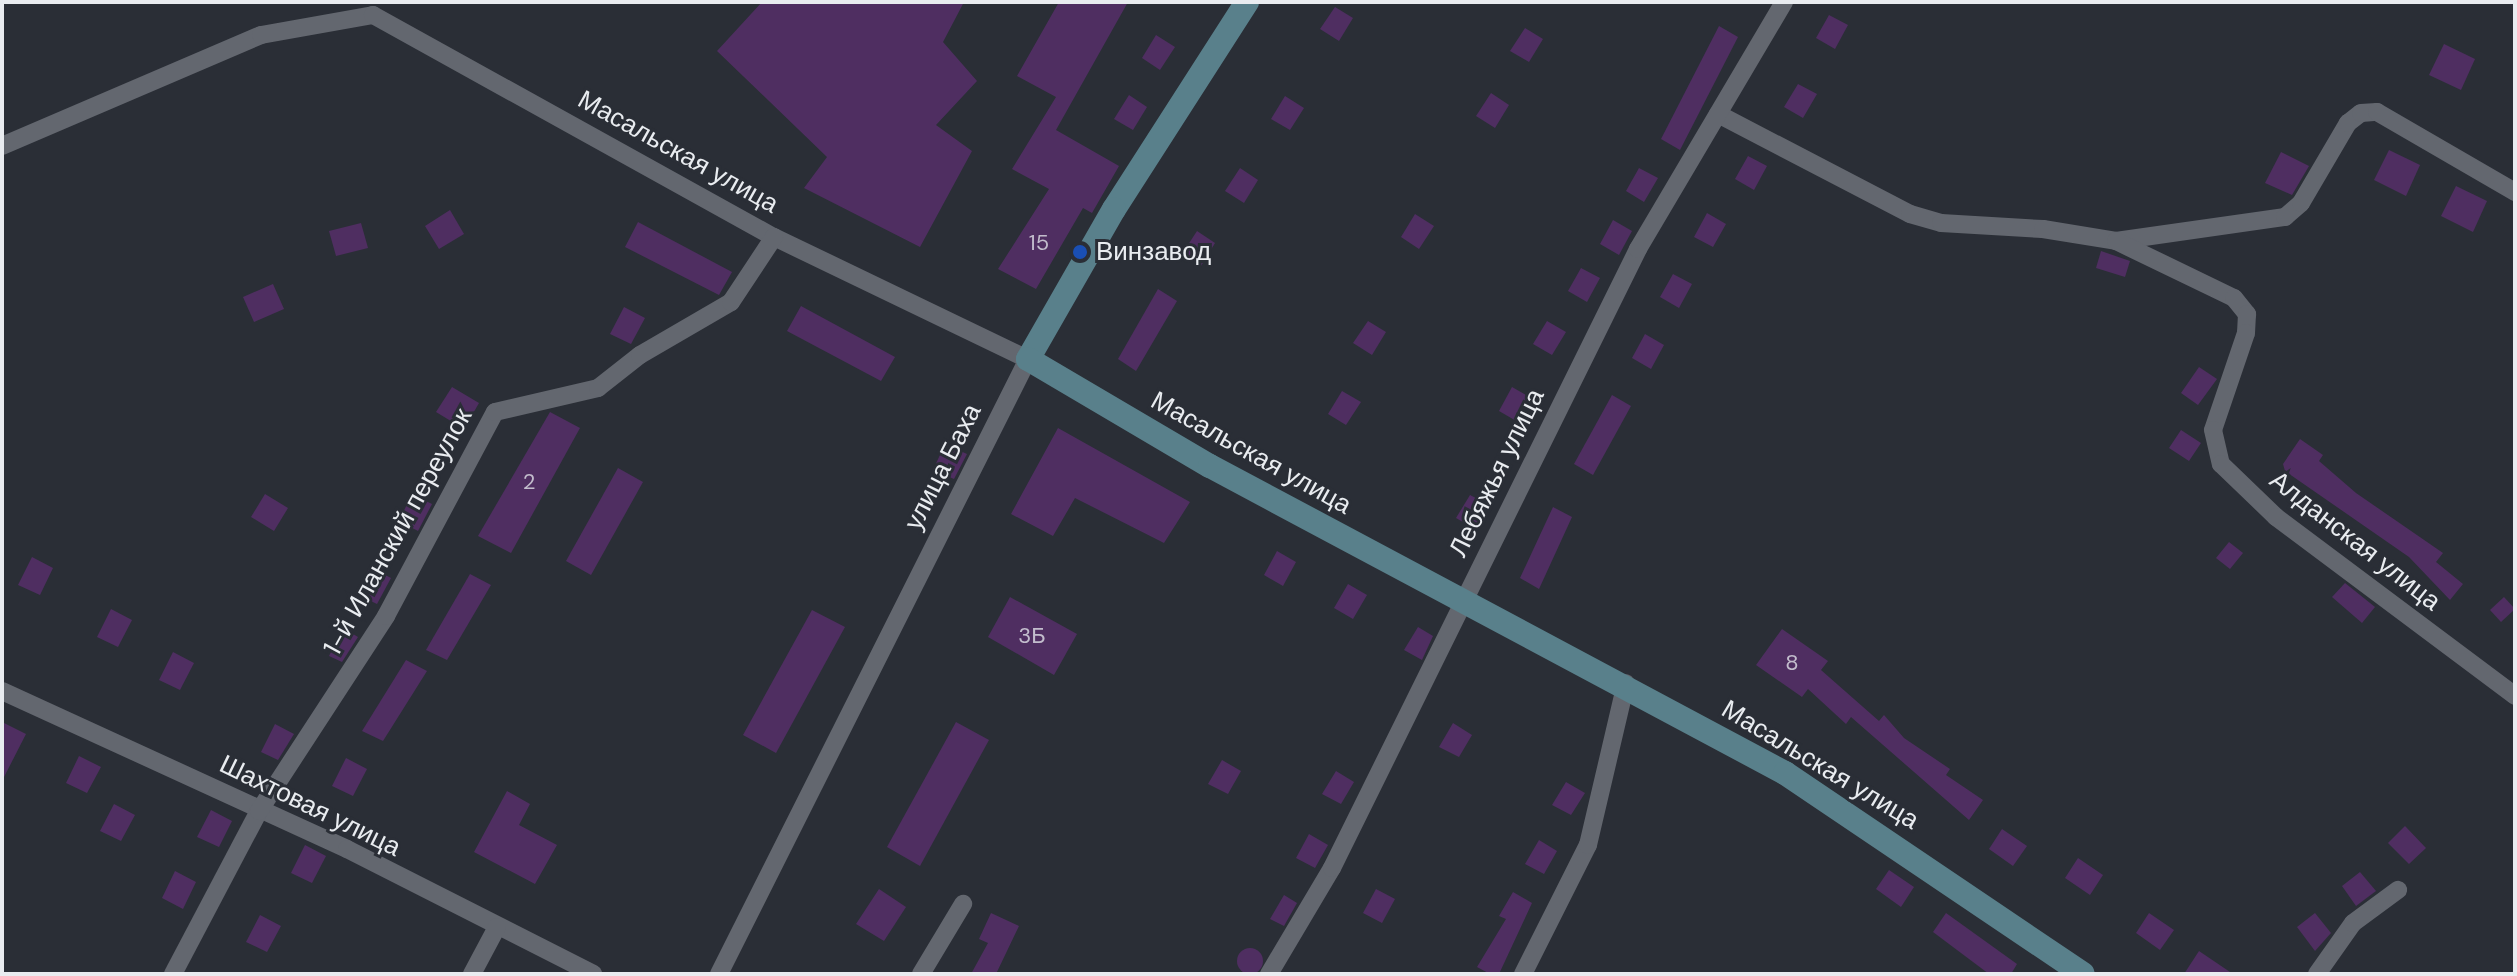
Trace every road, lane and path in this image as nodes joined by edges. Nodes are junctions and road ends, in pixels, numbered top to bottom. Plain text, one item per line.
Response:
1 (1247, 2) edge
2 (1784, 2) edge
3 (1718, 114) junction
4 (2, 146) edge
5 (2515, 192) edge
6 (774, 237) junction
7 (2116, 241) junction
8 (1028, 359) junction
9 (1465, 599) junction
10 (1626, 683) junction
11 (2, 691) edge
12 (2515, 696) edge
13 (259, 811) junction
14 (2398, 890) dead end
15 (963, 904) dead end
16 (497, 927) junction
17 (173, 974) edge
18 (472, 974) edge
19 (593, 974) edge
20 (719, 974) edge
21 (921, 974) edge
22 (1269, 974) edge
23 (1523, 974) edge
24 (2083, 974) edge
25 (2317, 974) edge

1 - 8 street, улица Баха
2 - 3 street, Лебяжья улица
3 - 7 street
3 - 9 street, Лебяжья улица
4 - 6 street, Масальская улица
5 - 7 street
6 - 8 street, Масальская улица
6 - 13 street, 1-й Иланский переулок
7 - 12 street, Алданская улица
8 - 9 street, Масальская улица
8 - 20 street, улица Баха
9 - 10 street, Масальская улица
9 - 22 street, Лебяжья улица
10 - 23 street
10 - 24 street, Масальская улица
11 - 13 street, Шахтовая улица
13 - 16 street, Шахтовая улица
13 - 17 street, 1-й Иланский переулок
14 - 25 street
15 - 21 street
16 - 18 street
16 - 19 street, Шахтовая улица

